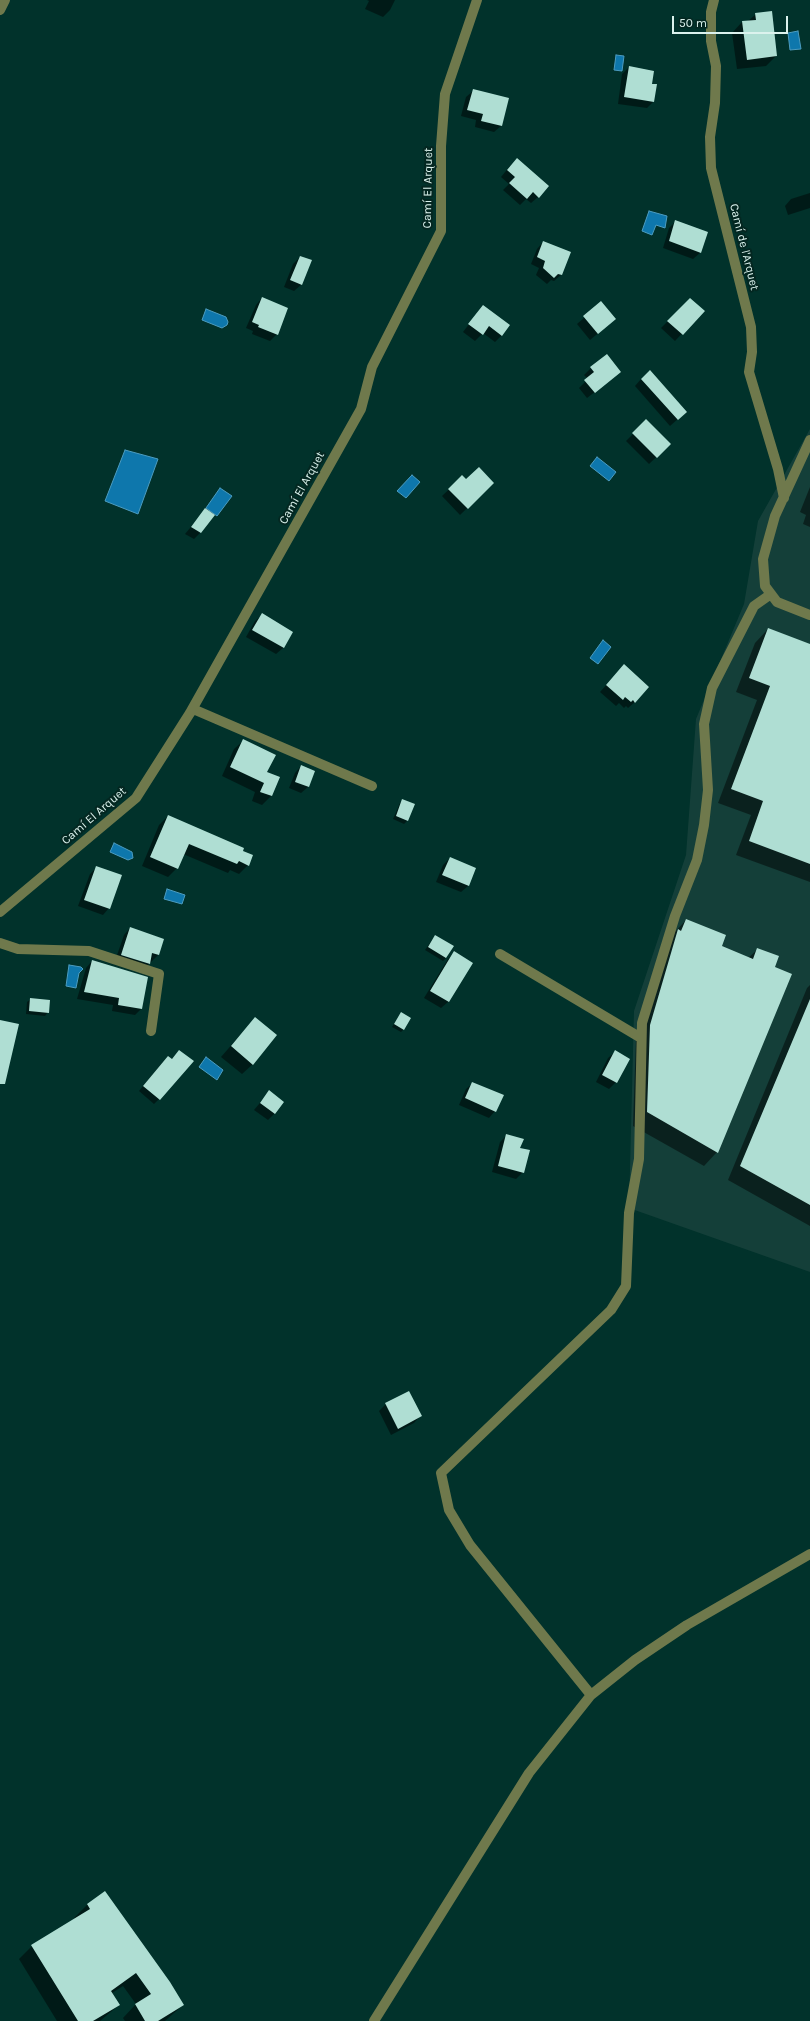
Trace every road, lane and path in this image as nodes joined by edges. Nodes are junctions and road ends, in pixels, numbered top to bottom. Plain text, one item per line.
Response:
1 (5, 0) edge
2 (477, 0) edge
3 (714, 0) edge
4 (0, 10) edge
5 (810, 440) edge
6 (784, 498) junction
7 (771, 594) junction
8 (810, 615) edge
9 (193, 709) junction
10 (372, 786) dead end
11 (0, 912) edge
12 (0, 943) edge
13 (500, 954) dead end
14 (151, 1031) dead end
15 (641, 1038) junction
16 (810, 1554) edge
17 (591, 1695) junction
18 (375, 2020) edge

1 - 4 street
2 - 9 street, Camí El Arquet
3 - 6 street, Camí de l'Arquet
5 - 6 street
6 - 7 street
7 - 8 street
7 - 15 street
9 - 10 street
9 - 11 street, Camí El Arquet
12 - 14 street
13 - 15 street
15 - 17 street
16 - 17 street
17 - 18 street

